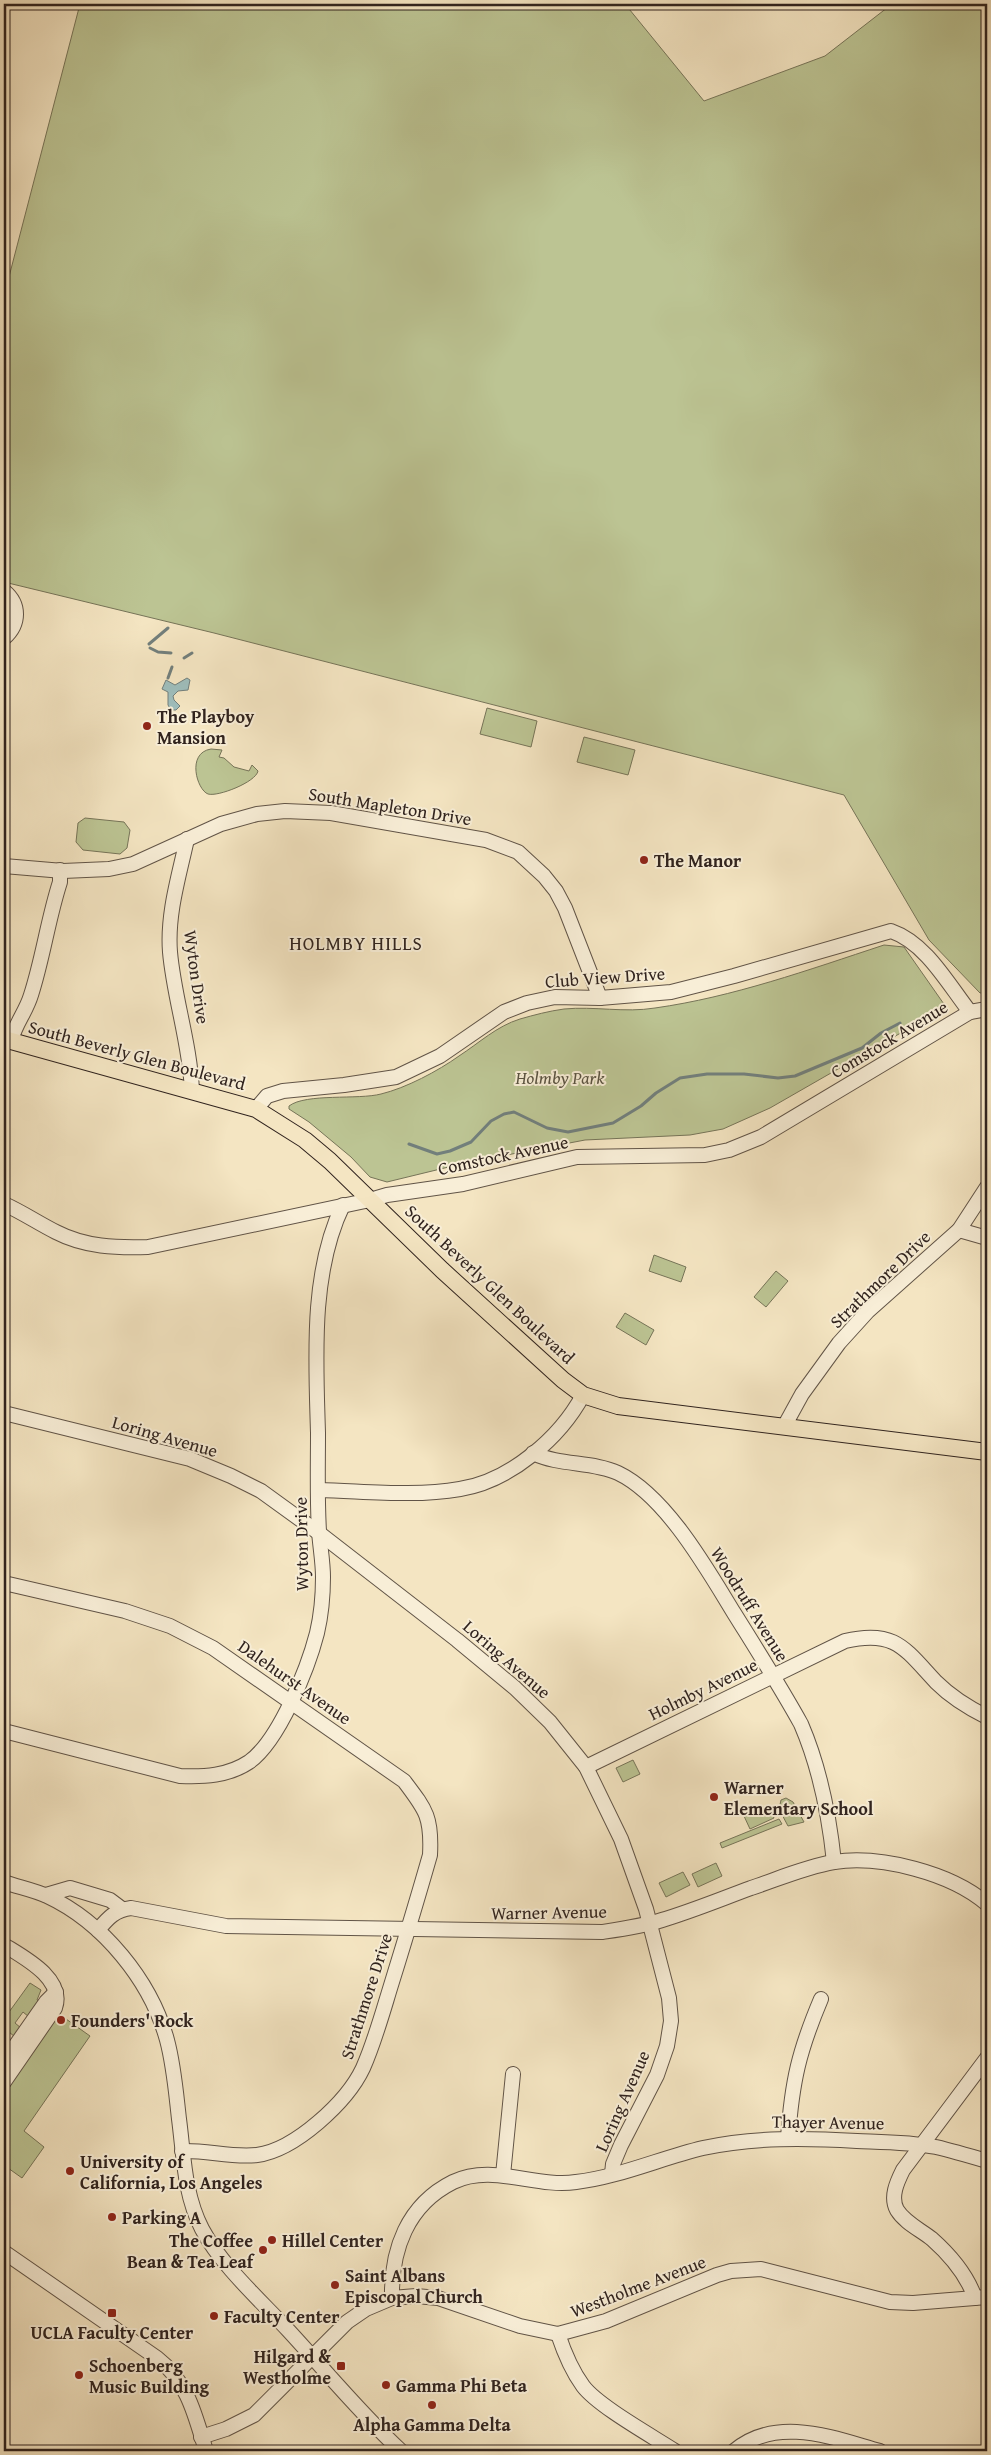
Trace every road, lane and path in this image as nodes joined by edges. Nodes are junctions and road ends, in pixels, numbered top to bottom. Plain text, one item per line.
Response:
1 (4, 591) edge
2 (4, 638) edge
3 (187, 839) junction
4 (4, 866) edge
5 (60, 870) junction
6 (600, 998) junction
7 (987, 1009) edge
8 (970, 1012) junction
9 (7, 1040) edge
10 (192, 1091) junction
11 (256, 1109) junction
12 (987, 1187) edge
13 (370, 1200) junction
14 (4, 1204) edge
15 (343, 1205) junction
16 (958, 1230) junction
17 (987, 1238) edge
18 (583, 1394) junction
19 (4, 1413) edge
20 (785, 1425) junction
21 (987, 1452) edge
22 (533, 1453) junction
23 (319, 1490) junction
24 (319, 1533) junction
25 (4, 1583) edge
26 (773, 1675) junction
27 (291, 1702) junction
28 (987, 1717) edge
29 (4, 1731) edge
30 (586, 1767) junction
31 (834, 1862) junction
32 (4, 1882) edge
33 (46, 1896) junction
34 (987, 1904) edge
35 (122, 1909) junction
36 (650, 1924) junction
37 (98, 1930) junction
38 (407, 1930) junction
39 (4, 1945) edge
40 (56, 1992) junction
41 (821, 1999) dead end
42 (987, 2058) edge
43 (4, 2062) edge
44 (513, 2074) dead end
45 (4, 2082) edge
46 (788, 2138) junction
47 (923, 2145) junction
48 (182, 2151) junction
49 (987, 2160) edge
50 (612, 2174) junction
51 (503, 2175) junction
52 (4, 2252) edge
53 (392, 2298) junction
54 (981, 2298) edge
55 (558, 2334) junction
56 (311, 2356) junction
57 (201, 2436) junction
58 (206, 2451) edge
59 (402, 2451) edge
60 (675, 2451) edge
61 (734, 2451) edge
62 (880, 2451) edge

1 - 2 street
3 - 5 street, South Mapleton Drive
3 - 6 street, South Mapleton Drive
3 - 10 street, Wyton Drive
4 - 5 street, South Mapleton Drive
5 - 9 street
6 - 8 street, Club View Drive
6 - 11 street, Club View Drive
7 - 8 street, Comstock Avenue
8 - 13 street, Comstock Avenue
9 - 10 main road, South Beverly Glen Boulevard
10 - 11 main road, South Beverly Glen Boulevard
11 - 13 main road, South Beverly Glen Boulevard
12 - 16 street, Strathmore Drive
13 - 15 street, Comstock Avenue
13 - 18 main road, South Beverly Glen Boulevard
14 - 15 street, Comstock Avenue
15 - 23 street, Wyton Drive
16 - 17 street
16 - 20 street, Strathmore Drive
18 - 20 main road, South Beverly Glen Boulevard
18 - 22 street
19 - 24 street, Loring Avenue
20 - 21 main road, South Beverly Glen Boulevard
22 - 23 street
22 - 26 street, Woodruff Avenue
23 - 24 street, Wyton Drive
24 - 27 street, Wyton Drive
24 - 30 street, Loring Avenue
25 - 27 street, Dalehurst Avenue
26 - 28 street, Holmby Avenue
26 - 30 street, Holmby Avenue
26 - 31 street, Woodruff Avenue
27 - 29 street, Wyton Drive
27 - 38 street, Dalehurst Avenue
30 - 36 street, Loring Avenue
31 - 34 street, Warner Avenue
31 - 36 street, Warner Avenue
32 - 33 street
33 - 35 street, Warner Avenue
33 - 37 street
35 - 37 street
35 - 38 street, Warner Avenue
36 - 38 street, Warner Avenue
36 - 50 street, Loring Avenue
37 - 48 street
38 - 48 street, Strathmore Drive
39 - 40 street
40 - 43 street
40 - 45 street
41 - 46 street
42 - 47 street
44 - 51 street
46 - 47 street, Thayer Avenue
46 - 50 street, Thayer Avenue
47 - 49 street, Thayer Avenue
47 - 54 street
48 - 56 street
50 - 51 street, Thayer Avenue
51 - 53 street, Thayer Avenue
52 - 57 street
53 - 55 street, Westholme Avenue
53 - 56 street, Westholme Avenue
54 - 55 street, Westholme Avenue
55 - 60 street
56 - 57 street, Westholme Avenue
56 - 59 street
57 - 58 street
61 - 62 street

